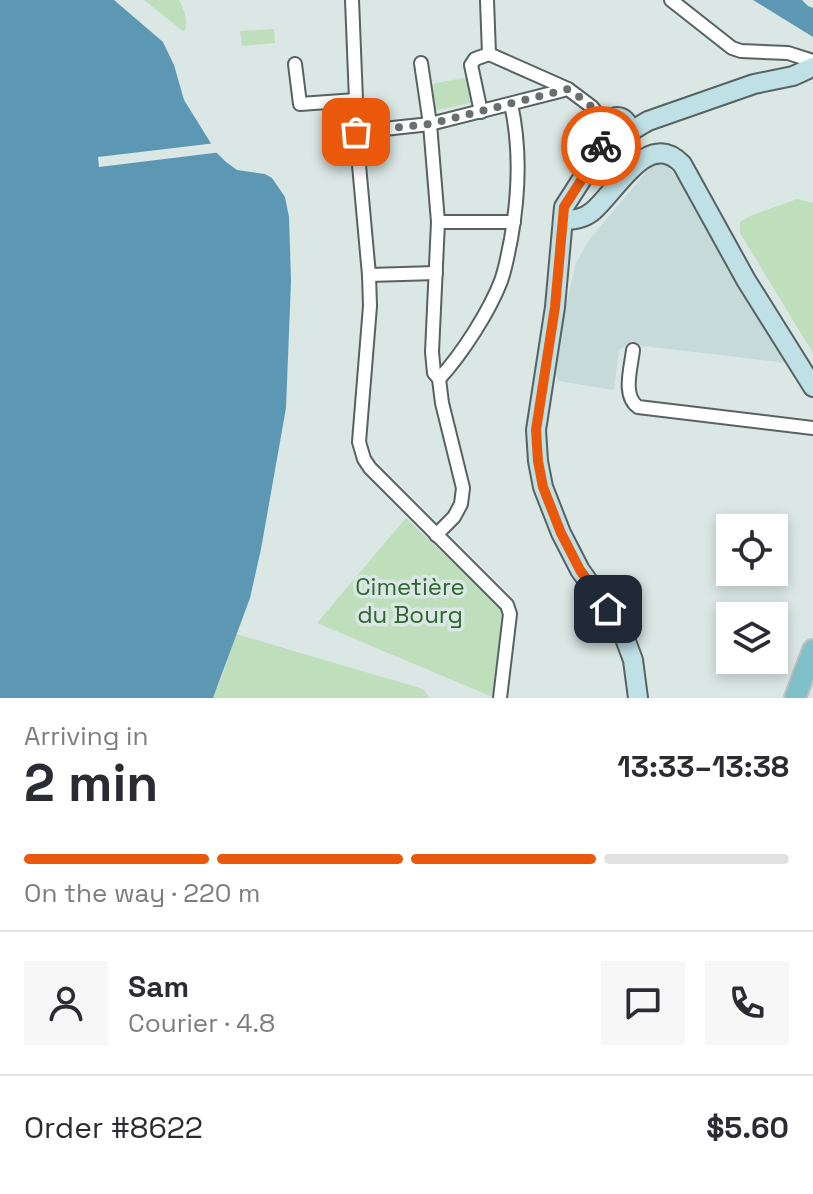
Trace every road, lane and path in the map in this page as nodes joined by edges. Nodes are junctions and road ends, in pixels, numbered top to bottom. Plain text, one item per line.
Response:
1 (352, 0) edge
2 (487, 0) edge
3 (671, 0) edge
4 (489, 54) junction
5 (421, 63) dead end
6 (295, 64) dead end
7 (813, 64) edge
8 (568, 89) junction
9 (356, 100) junction
10 (511, 104) junction
11 (481, 112) junction
12 (430, 124) junction
13 (617, 128) junction
14 (356, 132) junction
15 (563, 219) junction
16 (438, 222) junction
17 (514, 222) junction
18 (436, 273) junction
19 (369, 275) junction
20 (633, 350) dead end
21 (439, 379) junction
22 (813, 387) edge
23 (813, 428) edge
24 (436, 535) junction
25 (813, 650) edge
26 (813, 690) edge
27 (500, 698) edge
28 (638, 698) edge
29 (795, 698) edge
30 (809, 698) edge

1 - 9 street
2 - 4 street
3 - 7 street
4 - 8 street
4 - 11 street
5 - 12 street
6 - 9 street
7 - 13 street
8 - 10 street
8 - 13 street
9 - 14 street
10 - 11 street
10 - 17 street
11 - 12 street
12 - 14 street
12 - 16 street
13 - 15 street
14 - 19 street
15 - 22 street
15 - 28 street
16 - 17 street
16 - 18 street
17 - 21 street
18 - 19 street
18 - 21 street
19 - 24 street
20 - 23 street
21 - 24 street
24 - 27 street
25 - 29 main road
26 - 30 main road

